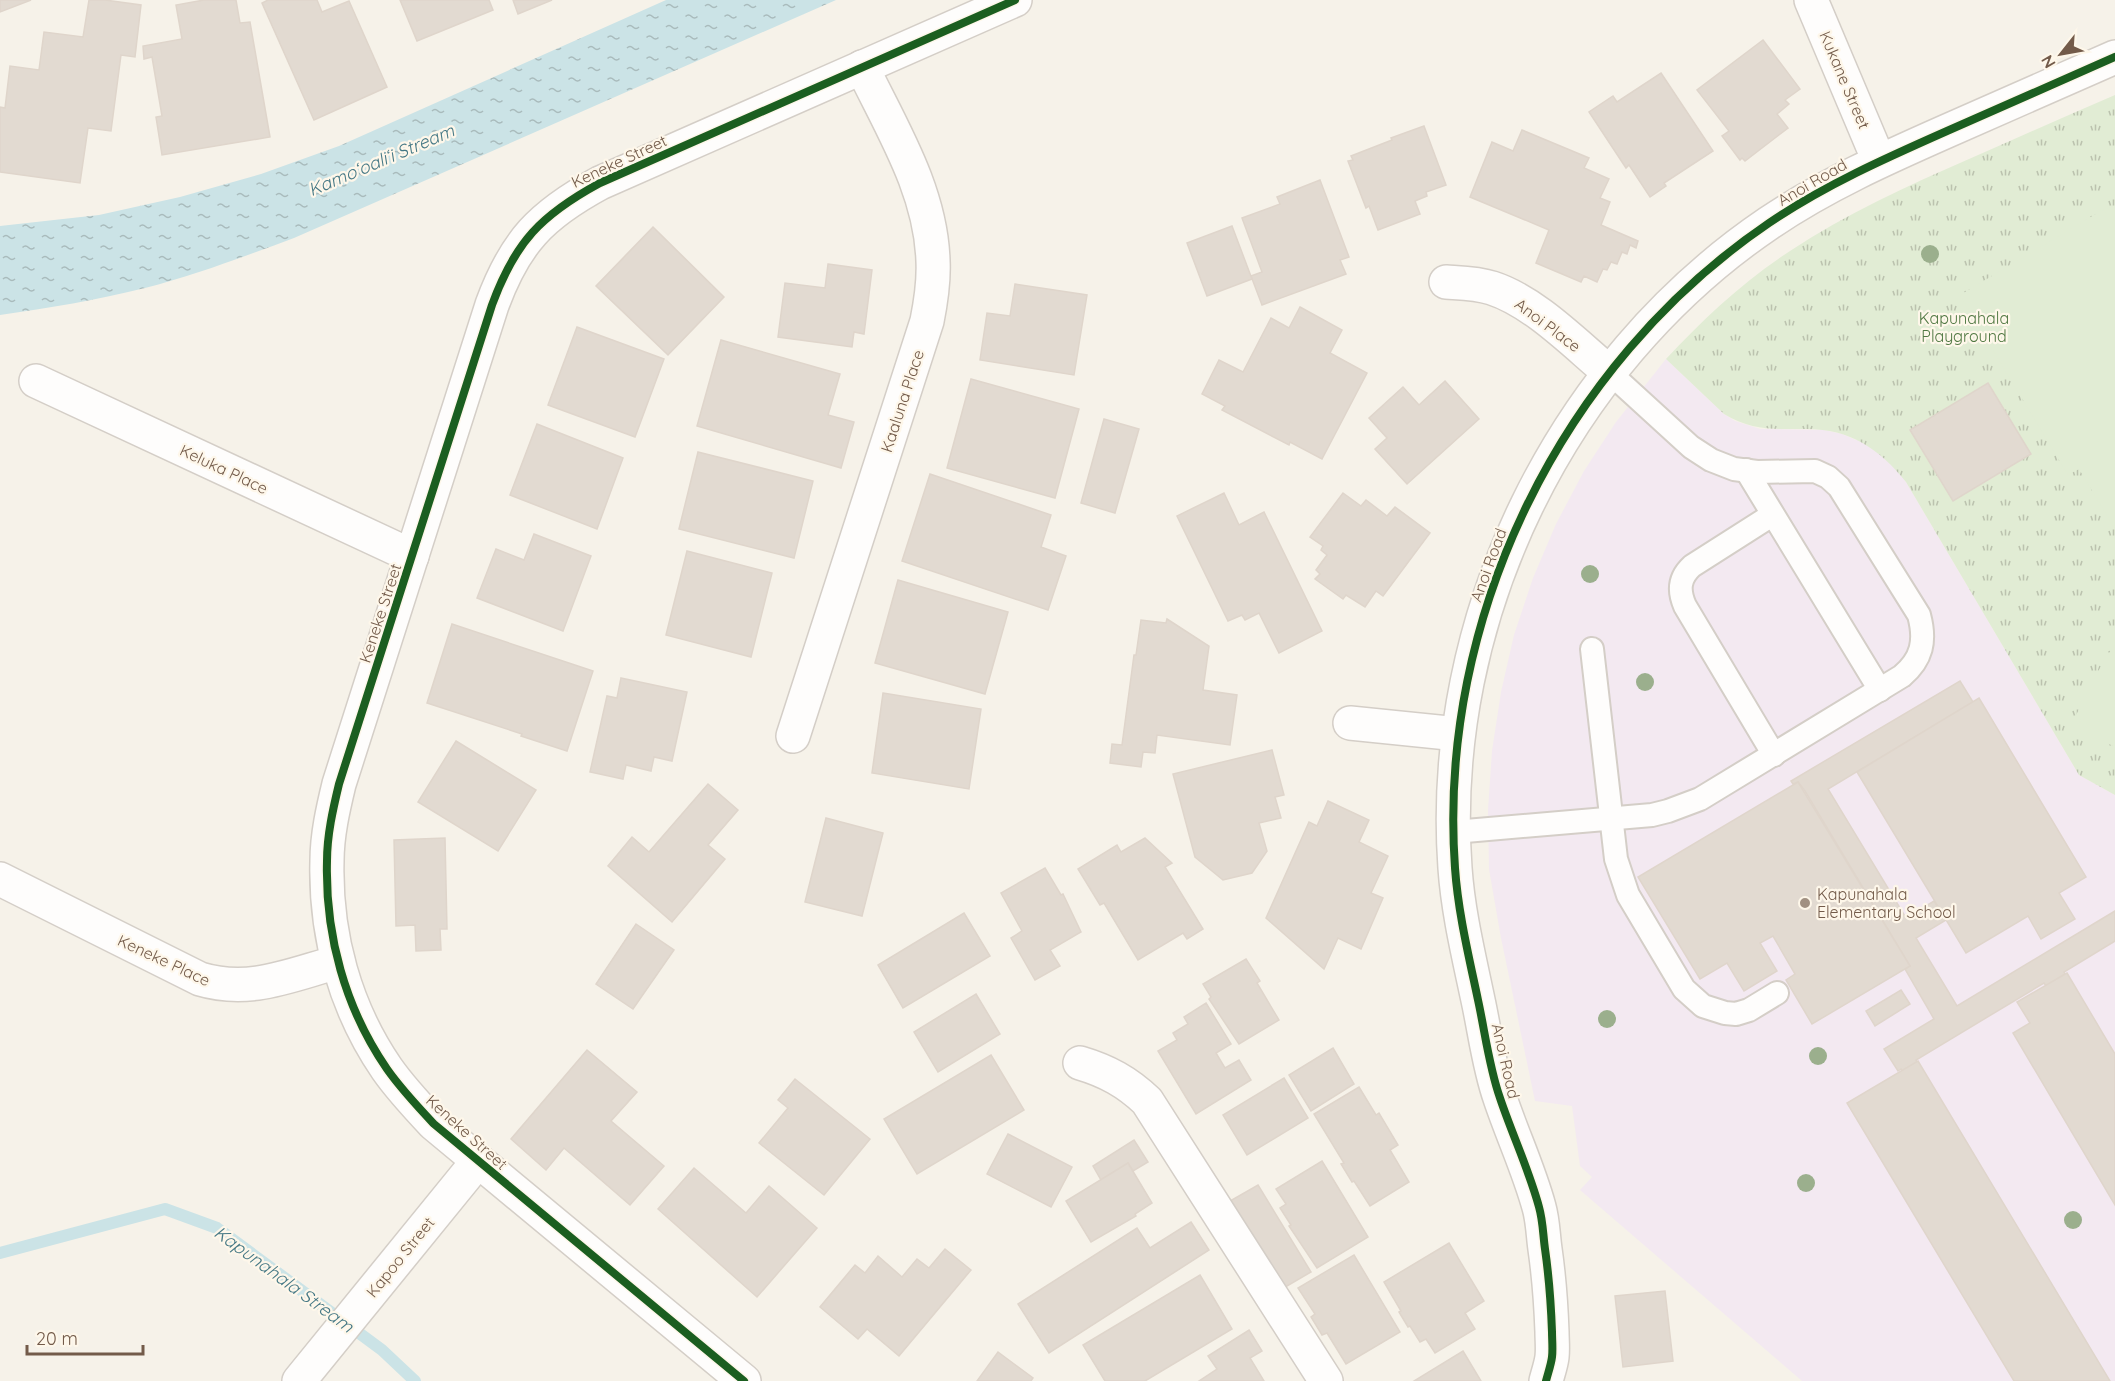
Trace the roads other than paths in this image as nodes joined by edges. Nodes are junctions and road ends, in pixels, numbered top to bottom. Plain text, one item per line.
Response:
1 (1015, 0) edge
2 (1811, 0) edge
3 (2115, 57) edge
4 (862, 67) junction
5 (1879, 161) junction
6 (1446, 282) dead end
7 (1610, 373) junction
8 (36, 381) dead end
9 (1746, 470) junction
10 (1772, 514) junction
11 (412, 556) junction
12 (1592, 649) dead end
13 (1880, 690) junction
14 (1350, 723) dead end
15 (1458, 734) junction
16 (793, 736) dead end
17 (1774, 755) junction
18 (1611, 818) junction
19 (1454, 832) junction
20 (0, 879) edge
21 (338, 962) junction
22 (1777, 993) dead end
23 (1080, 1064) dead end
24 (478, 1161) junction
25 (299, 1381) edge
26 (744, 1381) edge
27 (1326, 1381) edge
28 (1546, 1381) edge

1 - 4 street, Keneke Street
2 - 5 street, Kukane Street
3 - 5 street, Anoi Road
4 - 11 street, Keneke Street
4 - 16 street, Kaaluna Place
5 - 7 street, Anoi Road
6 - 7 street, Anoi Place
7 - 9 lane
7 - 15 street, Anoi Road
8 - 11 street, Keluka Place
9 - 10 lane
9 - 13 lane
10 - 13 lane
10 - 17 lane
11 - 21 street, Keneke Street
12 - 18 lane
13 - 17 lane
14 - 15 street
15 - 19 street, Anoi Road
17 - 18 lane
18 - 19 lane
18 - 22 lane
19 - 28 street, Anoi Road
20 - 21 street, Keneke Place
21 - 24 street, Keneke Street
23 - 27 street
24 - 25 street, Kapoo Street
24 - 26 street, Keneke Street

